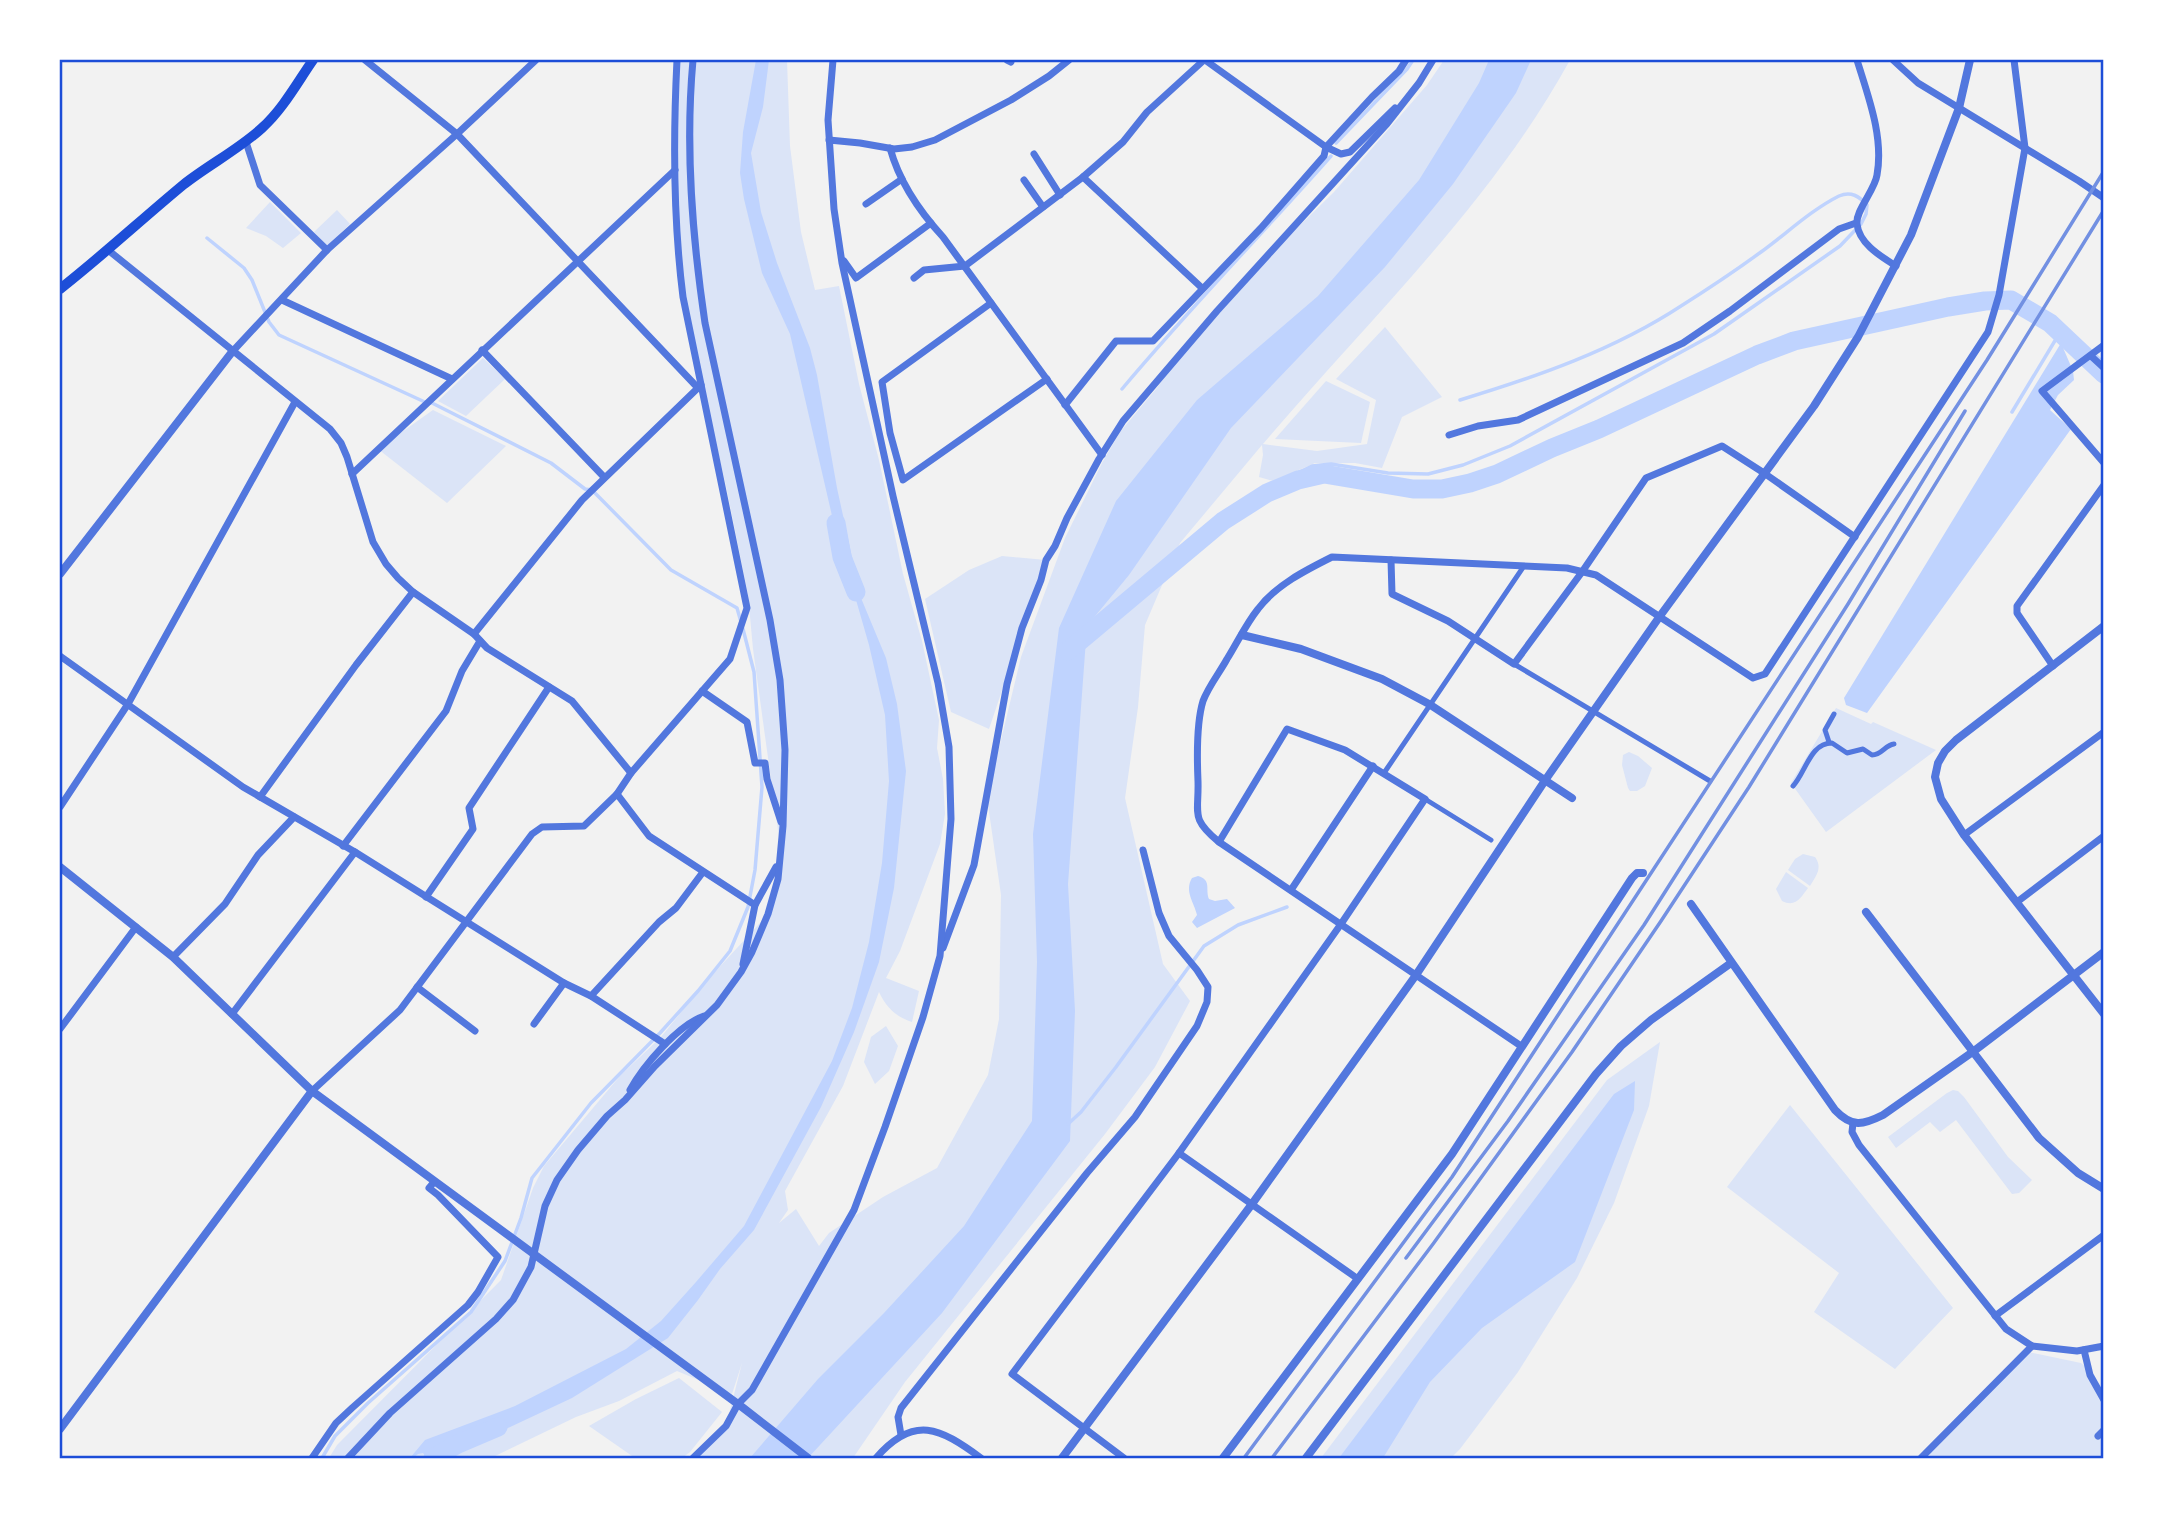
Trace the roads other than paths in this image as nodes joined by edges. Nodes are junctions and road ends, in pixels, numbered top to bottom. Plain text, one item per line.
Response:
1 (313, 60) edge
2 (365, 60) edge
3 (536, 60) edge
4 (677, 60) edge
5 (693, 60) edge
6 (833, 60) edge
7 (1069, 60) edge
8 (1205, 60) edge
9 (1406, 60) edge
10 (1433, 60) edge
11 (1857, 60) edge
12 (1893, 60) edge
13 (1970, 60) edge
14 (2014, 60) edge
15 (1411, 93) junction
16 (1959, 108) junction
17 (457, 134) junction
18 (829, 141) junction
19 (246, 142) junction
20 (1326, 147) junction
21 (890, 148) junction
22 (2025, 148) junction
23 (1034, 154) dead end
24 (675, 170) junction
25 (1083, 177) junction
26 (902, 179) junction
27 (1024, 180) dead end
28 (1060, 195) junction
29 (2104, 198) edge
30 (866, 204) dead end
31 (1043, 207) junction
32 (931, 223) junction
33 (1856, 223) junction
34 (108, 250) junction
35 (327, 250) junction
36 (841, 258) junction
37 (577, 260) junction
38 (965, 266) junction
39 (1896, 266) junction
40 (914, 278) dead end
41 (1202, 288) junction
42 (60, 289) edge
43 (282, 300) junction
44 (991, 303) junction
45 (2104, 345) edge
46 (482, 350) junction
47 (232, 352) junction
48 (2088, 358) junction
49 (2104, 368) edge
50 (452, 379) junction
51 (1046, 379) junction
52 (700, 386) junction
53 (295, 402) junction
54 (1065, 405) junction
55 (1449, 435) dead end
56 (1102, 455) junction
57 (2104, 463) edge
58 (1765, 473) junction
59 (352, 474) junction
60 (604, 477) junction
61 (2104, 485) edge
62 (1855, 537) junction
63 (1391, 560) junction
64 (1524, 566) junction
65 (1582, 572) junction
66 (60, 574) edge
67 (413, 592) junction
68 (1660, 616) junction
69 (2104, 626) edge
70 (474, 634) junction
71 (1242, 635) junction
72 (1475, 638) junction
73 (480, 641) junction
74 (60, 656) edge
75 (1514, 664) junction
76 (2053, 666) junction
77 (549, 687) junction
78 (702, 691) junction
79 (128, 704) junction
80 (1429, 704) junction
81 (1834, 714) dead end
82 (2104, 732) edge
83 (1829, 742) junction
84 (1894, 744) dead end
85 (1373, 766) junction
86 (631, 773) junction
87 (1384, 773) junction
88 (1546, 779) junction
89 (1710, 781) dead end
90 (1793, 786) dead end
91 (617, 794) junction
92 (260, 797) junction
93 (1572, 798) dead end
94 (1425, 799) junction
95 (60, 807) edge
96 (294, 817) junction
97 (783, 826) junction
98 (1964, 835) junction
99 (2104, 836) edge
100 (1491, 840) dead end
101 (1219, 842) junction
102 (343, 846) junction
103 (1143, 850) dead end
104 (355, 852) junction
105 (780, 855) junction
106 (60, 867) edge
107 (703, 872) junction
108 (1643, 873) dead end
109 (1291, 890) junction
110 (426, 897) junction
111 (2017, 902) junction
112 (1691, 904) dead end
113 (755, 905) junction
114 (1866, 912) dead end
115 (466, 922) junction
116 (1341, 924) junction
117 (135, 927) junction
118 (2104, 951) edge
119 (940, 956) junction
120 (173, 957) junction
121 (1731, 963) junction
122 (741, 972) junction
123 (1416, 975) junction
124 (2074, 975) junction
125 (564, 983) junction
126 (417, 987) junction
127 (591, 996) junction
128 (232, 1014) junction
129 (709, 1014) junction
130 (2104, 1014) edge
131 (534, 1024) dead end
132 (60, 1029) edge
133 (475, 1031) dead end
134 (665, 1044) junction
135 (1521, 1046) junction
136 (1974, 1051) junction
137 (312, 1091) junction
138 (625, 1100) junction
139 (1853, 1123) junction
140 (1179, 1153) junction
141 (434, 1182) junction
142 (2104, 1189) edge
143 (1252, 1204) junction
144 (2104, 1236) edge
145 (534, 1255) junction
146 (1358, 1279) junction
147 (1995, 1316) junction
148 (2032, 1346) junction
149 (2104, 1346) edge
150 (2084, 1350) junction
151 (2104, 1400) edge
152 (737, 1404) junction
153 (60, 1429) edge
154 (1085, 1429) junction
155 (901, 1435) junction
156 (313, 1458) edge
157 (348, 1458) edge
158 (693, 1458) edge
159 (808, 1458) edge
160 (876, 1458) edge
161 (981, 1458) edge
162 (1062, 1458) edge
163 (1124, 1458) edge
164 (1223, 1458) edge
165 (1306, 1458) edge
166 (1921, 1458) edge

1 - 19 main road
2 - 17 street
3 - 17 street
4 - 24 street
5 - 97 street
6 - 18 street
7 - 21 street
8 - 20 street
8 - 25 street
9 - 20 street
10 - 15 street
11 - 33 street
12 - 16 street
13 - 16 street
14 - 22 street
15 - 20 street
15 - 56 street
16 - 22 street
16 - 39 street
17 - 35 street
17 - 37 street
18 - 21 street
18 - 36 street
19 - 34 main road
19 - 35 street
20 - 41 street
21 - 26 street
22 - 29 street
22 - 62 street
23 - 28 street
24 - 37 street
24 - 52 street
25 - 28 street
25 - 41 street
26 - 30 street
26 - 32 street
27 - 31 street
28 - 31 street
31 - 38 street
32 - 36 street
32 - 38 street
33 - 39 street
33 - 55 street
34 - 42 main road
34 - 47 street
35 - 43 street
36 - 119 street
37 - 46 street
37 - 52 street
38 - 40 street
38 - 44 street
39 - 58 street
41 - 54 street
43 - 47 street
43 - 50 street
44 - 51 street
44 - 51 street
45 - 48 street
46 - 50 street
46 - 60 street
47 - 53 street
47 - 66 street
48 - 49 street
48 - 57 street
50 - 59 street
51 - 54 street
52 - 60 street
52 - 78 street
53 - 59 street
53 - 79 street
54 - 56 street
56 - 119 street
58 - 62 street
58 - 65 street
58 - 68 street
59 - 67 street
60 - 70 street
61 - 76 street
62 - 68 street
63 - 64 street
63 - 71 street
63 - 72 street
64 - 65 street
64 - 72 street
65 - 68 street
65 - 75 street
67 - 70 street
67 - 92 street
68 - 88 street
69 - 76 street
70 - 73 street
71 - 80 street
71 - 101 street
72 - 75 street
72 - 80 street
73 - 77 street
73 - 102 street
74 - 79 street
75 - 89 street
76 - 98 street
77 - 86 street
77 - 110 street
78 - 86 street
78 - 97 street
79 - 92 street
79 - 95 street
80 - 87 street
80 - 88 street
81 - 83 street
82 - 98 street
83 - 84 street
83 - 90 street
85 - 87 street
85 - 101 street
85 - 109 street
86 - 91 street
87 - 94 street
88 - 93 street
88 - 123 street
91 - 107 street
91 - 115 street
92 - 96 street
94 - 100 street
94 - 116 street
96 - 102 street
96 - 120 street
97 - 105 street
98 - 111 street
99 - 111 street
101 - 109 street
102 - 104 street
103 - 155 street
104 - 110 street
104 - 128 street
105 - 113 street
105 - 122 street
106 - 117 street
107 - 113 street
107 - 127 street
108 - 135 street
109 - 116 street
110 - 115 street
111 - 124 street
112 - 121 street
113 - 122 street
114 - 136 street
115 - 125 street
115 - 126 street
116 - 123 street
116 - 140 street
117 - 120 street
117 - 132 street
118 - 124 street
119 - 152 street
120 - 128 street
121 - 139 street
121 - 165 street
122 - 129 street
123 - 135 street
123 - 143 street
124 - 130 street
124 - 136 street
125 - 127 street
125 - 131 street
126 - 133 street
126 - 137 street
127 - 134 street
128 - 137 street
129 - 134 street
129 - 138 street
134 - 138 street
135 - 146 street
136 - 139 street
136 - 142 street
137 - 141 street
137 - 153 street
138 - 145 street
139 - 147 street
140 - 143 street
140 - 154 street
141 - 145 street
141 - 156 street
143 - 146 street
143 - 154 street
144 - 147 street
145 - 152 street
145 - 157 street
146 - 164 street
147 - 148 street
148 - 150 street
148 - 166 street
149 - 150 street
150 - 151 street
152 - 158 street
152 - 159 street
154 - 162 street
154 - 163 street
155 - 160 street
155 - 161 street

